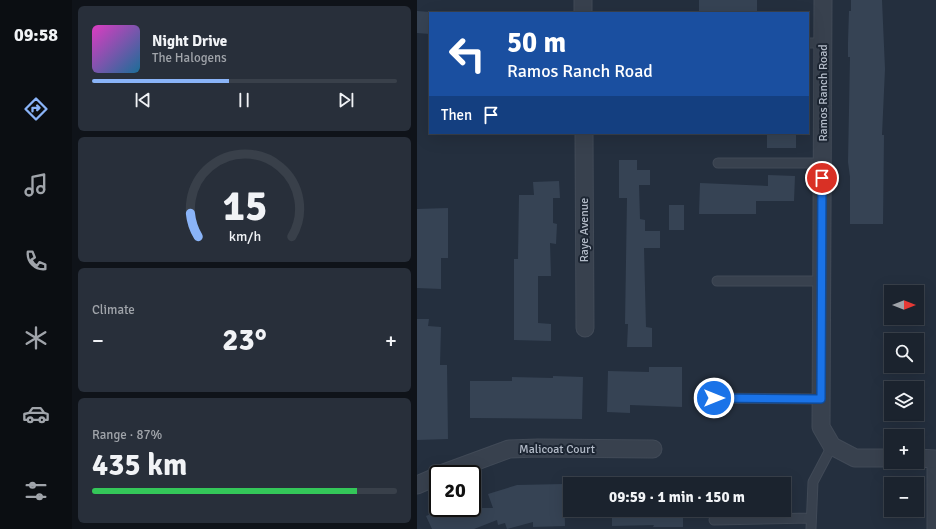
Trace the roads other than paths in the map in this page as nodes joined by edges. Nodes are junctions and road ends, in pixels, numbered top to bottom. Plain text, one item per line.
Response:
1 (583, 0) edge
2 (823, 0) edge
3 (583, 12) edge
4 (815, 43) edge
5 (584, 134) edge
6 (718, 163) dead end
7 (822, 163) junction
8 (717, 281) dead end
9 (821, 281) junction
10 (585, 328) dead end
11 (714, 398) dead end
12 (821, 399) junction
13 (832, 446) junction
14 (653, 449) dead end
15 (884, 458) edge
16 (928, 459) edge
17 (465, 465) edge
18 (429, 480) edge
19 (417, 485) edge
20 (811, 518) junction
21 (714, 520) dead end
22 (811, 529) edge
23 (933, 529) edge

1 - 3 street
2 - 4 street, Ramos Ranch Road
4 - 7 street, Ramos Ranch Road
5 - 10 street, Raye Avenue
6 - 7 lane
7 - 9 street, Ramos Ranch Road
8 - 9 lane
9 - 12 street, Ramos Ranch Road
11 - 12 lane
12 - 13 street, Ramos Ranch Road
13 - 15 street
13 - 20 lane
14 - 17 street, Malicoat Court
16 - 23 lane
18 - 19 street
20 - 21 lane
20 - 22 lane

